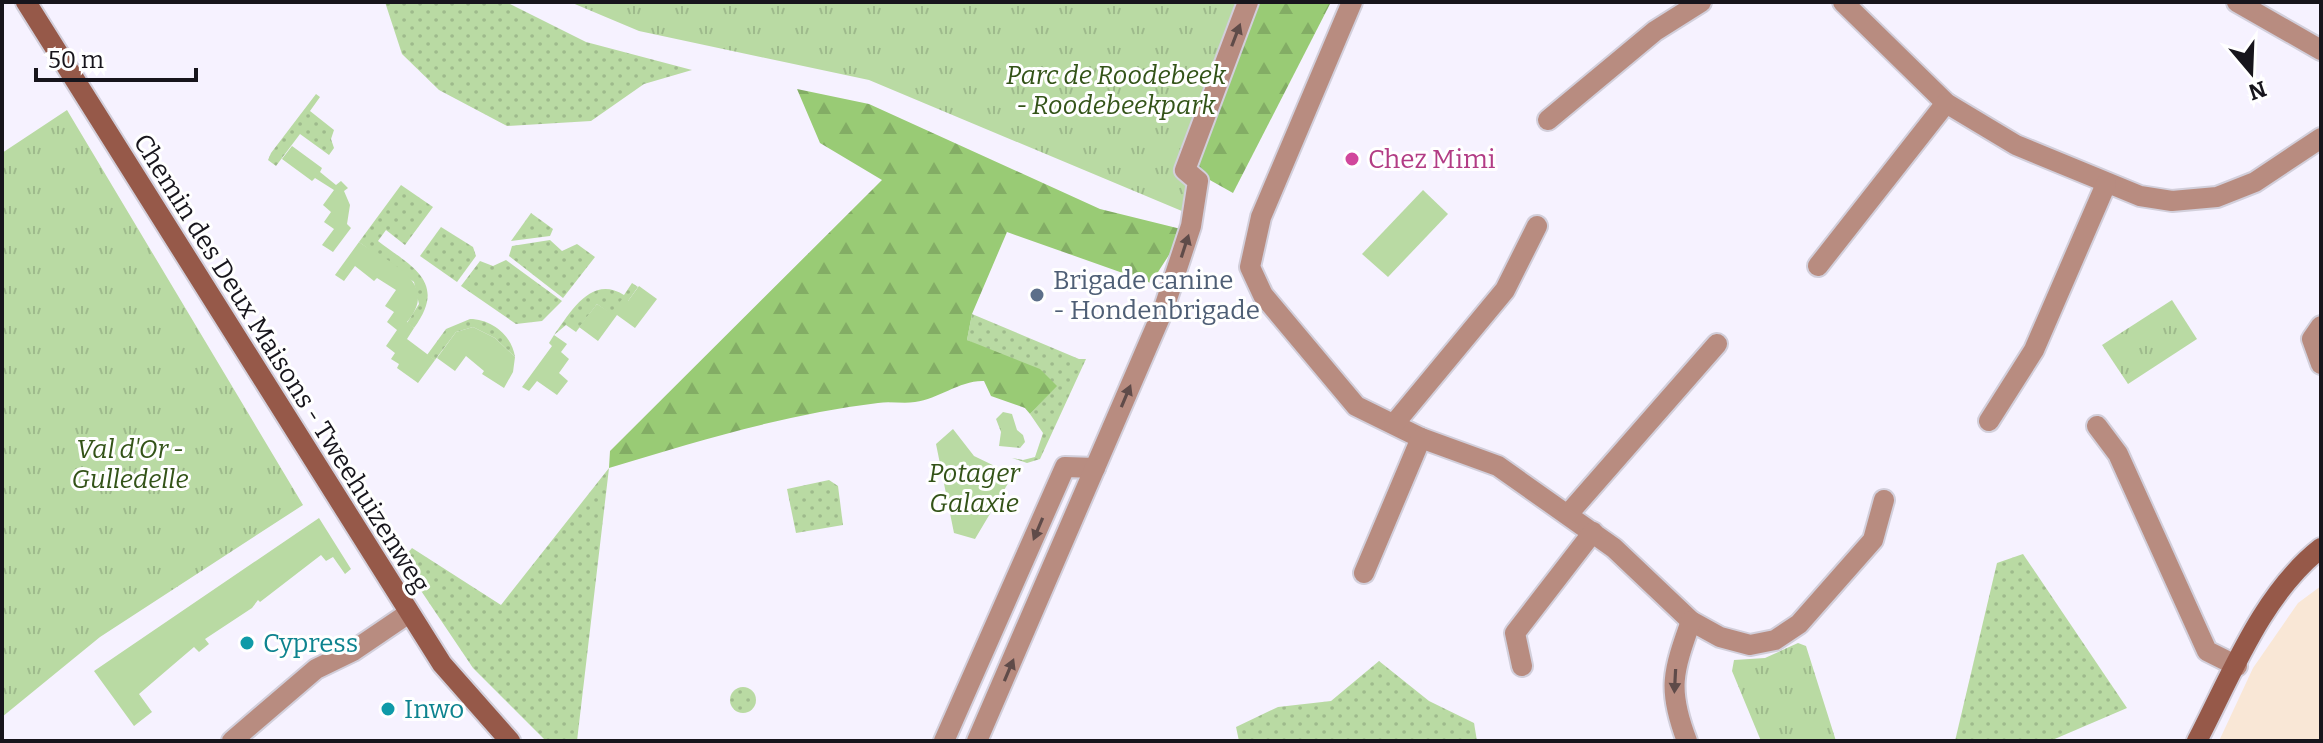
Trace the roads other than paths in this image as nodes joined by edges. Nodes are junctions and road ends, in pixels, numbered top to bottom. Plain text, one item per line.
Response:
1 (26, 2) edge
2 (1248, 2) edge
3 (1352, 2) edge
4 (1701, 2) edge
5 (1843, 2) edge
6 (2237, 2) edge
7 (2321, 50) edge
8 (1946, 103) junction
9 (1548, 120) dead end
10 (2321, 138) edge
11 (2106, 184) junction
12 (1537, 226) dead end
13 (1818, 266) dead end
14 (2321, 326) edge
15 (1717, 344) dead end
16 (2321, 364) edge
17 (1989, 421) dead end
18 (1394, 424) junction
19 (2097, 426) dead end
20 (1421, 438) junction
21 (1095, 468) junction
22 (1884, 500) dead end
23 (1569, 513) junction
24 (1593, 532) junction
25 (2321, 548) edge
26 (1364, 573) dead end
27 (409, 613) junction
28 (1691, 621) junction
29 (1522, 666) dead end
30 (2237, 666) junction
31 (232, 741) edge
32 (510, 741) edge
33 (944, 741) edge
34 (977, 741) edge
35 (1687, 741) edge
36 (2197, 741) edge

1 - 27 street, Chemin des Deux Maisons - Tweehuizenweg
21 -> 2 street
3 - 18 street
4 - 9 street
5 - 8 street
6 - 7 street
8 - 11 street
8 - 13 street
10 - 11 street
11 - 17 street
12 - 18 street
14 - 16 street
15 - 23 street
18 - 20 street
19 - 30 street
20 - 23 street
20 - 26 street
21 -> 33 street
34 -> 21 street
22 - 28 street
23 - 24 street
24 - 28 street
24 - 29 street
25 - 30 street
27 - 31 street
27 - 32 street, Chemin des Deux Maisons - Tweehuizenweg
28 -> 35 street
30 - 36 street

